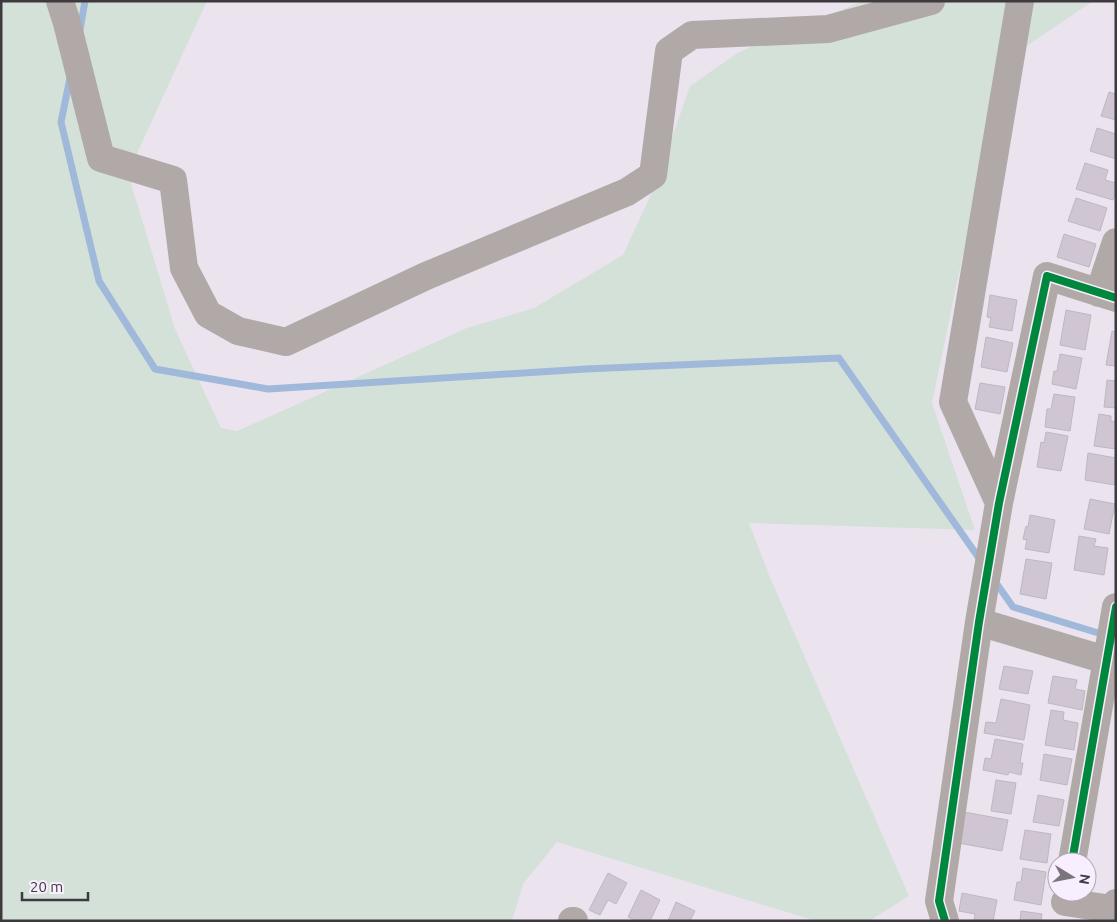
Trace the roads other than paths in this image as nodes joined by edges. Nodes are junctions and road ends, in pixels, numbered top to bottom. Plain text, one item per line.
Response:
1 (60, 1) edge
2 (931, 1) edge
3 (1020, 1) edge
4 (1116, 242) edge
5 (1107, 296) edge
6 (999, 503) junction
7 (1115, 614) edge
8 (979, 622) junction
9 (1110, 658) edge
10 (1074, 852) edge
11 (1116, 903) edge
12 (1064, 905) edge
13 (945, 921) edge

1 - 2 street
3 - 6 street
4 - 5 street
5 - 6 street
6 - 8 street
7 - 9 street
8 - 9 street
8 - 13 street
9 - 10 street
11 - 12 street

